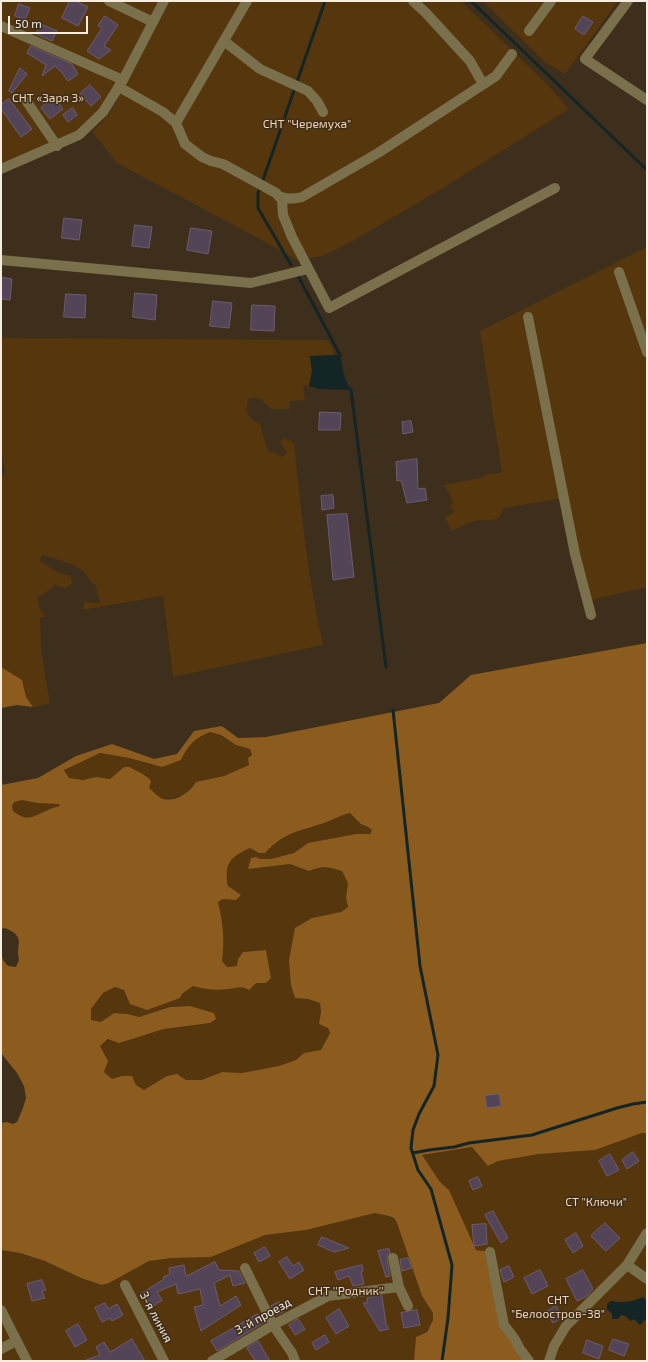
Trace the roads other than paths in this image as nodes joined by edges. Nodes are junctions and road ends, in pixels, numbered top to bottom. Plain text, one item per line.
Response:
1 (109, 1) edge
2 (164, 1) edge
3 (247, 1) edge
4 (413, 1) edge
5 (551, 1) edge
6 (628, 1) edge
7 (153, 22) junction
8 (1, 26) edge
9 (529, 31) dead end
10 (224, 41) junction
11 (512, 54) dead end
12 (121, 84) junction
13 (483, 84) junction
14 (647, 100) edge
15 (27, 102) dead end
16 (323, 112) dead end
17 (176, 123) junction
18 (57, 146) junction
19 (1, 169) edge
20 (555, 188) dead end
21 (279, 196) junction
22 (1, 260) edge
23 (304, 270) dead end
24 (619, 272) dead end
25 (528, 317) dead end
26 (647, 352) edge
27 (590, 615) dead end
28 (647, 1233) edge
29 (490, 1252) dead end
30 (393, 1258) dead end
31 (626, 1265) junction
32 (245, 1268) dead end
33 (647, 1279) edge
34 (125, 1285) dead end
35 (399, 1287) junction
36 (408, 1306) dead end
37 (1, 1310) edge
38 (273, 1325) junction
39 (16, 1341) junction
40 (1, 1349) edge
41 (27, 1361) edge
42 (164, 1361) edge
43 (212, 1361) edge
44 (295, 1361) edge
45 (529, 1361) edge
46 (550, 1361) edge

1 - 7 street
2 - 7 street
3 - 10 street
4 - 13 street
5 - 9 street
6 - 14 street
7 - 12 street
8 - 12 street
10 - 16 street
10 - 17 street
11 - 13 street
12 - 17 street
12 - 18 street
13 - 21 street
15 - 18 street
17 - 21 street
18 - 19 street
20 - 21 street
22 - 23 street
24 - 26 street
25 - 27 street
28 - 31 street
29 - 45 street
30 - 35 street
31 - 33 street
31 - 46 street
32 - 38 street
34 - 42 street, 3-я линия
35 - 36 street
35 - 38 street, 3-й проезд
37 - 39 street
38 - 43 street, 3-й проезд
38 - 44 street
39 - 40 street
39 - 41 street

